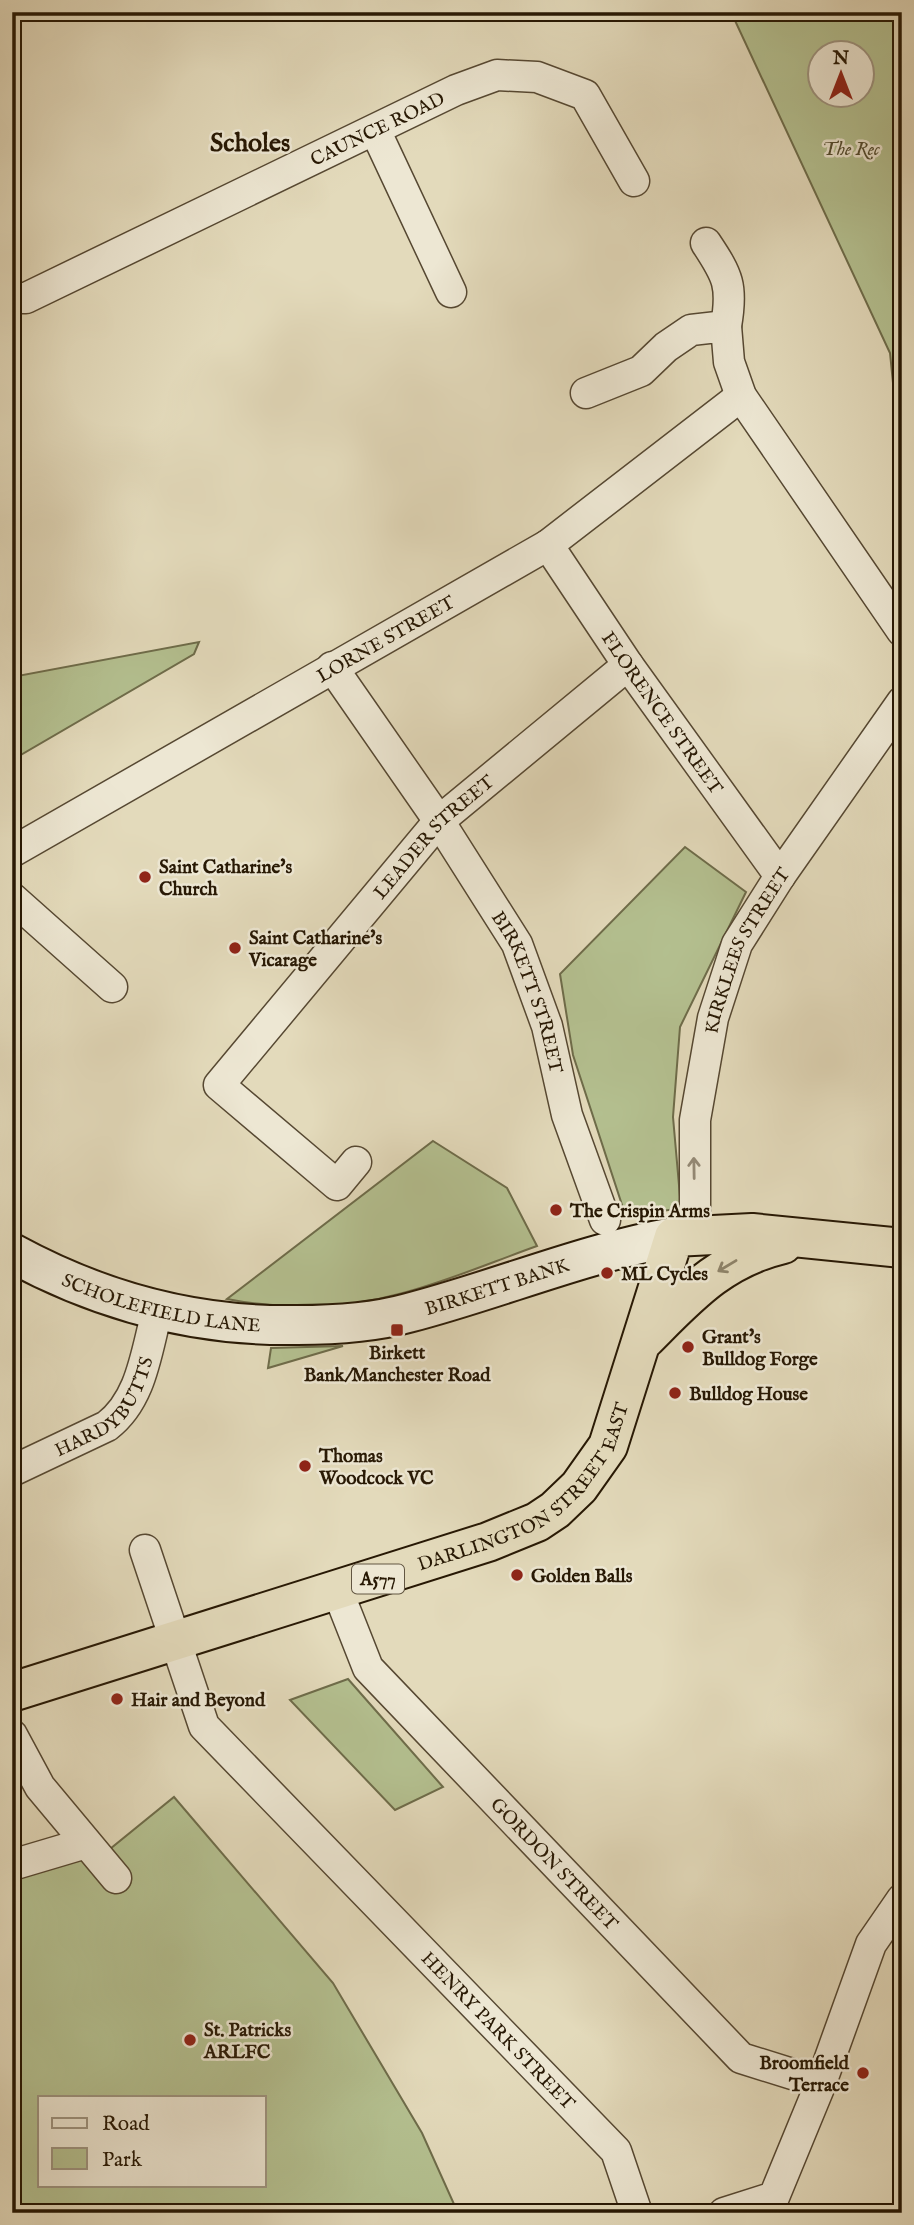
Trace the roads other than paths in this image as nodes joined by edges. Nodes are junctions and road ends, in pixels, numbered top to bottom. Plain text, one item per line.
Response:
1 (375, 130) junction
2 (634, 181) dead end
3 (706, 243) dead end
4 (451, 292) dead end
5 (12, 298) edge
6 (726, 326) junction
7 (586, 393) dead end
8 (741, 396) junction
9 (548, 545) junction
10 (902, 631) edge
11 (628, 665) junction
12 (332, 667) junction
13 (902, 702) edge
14 (439, 821) junction
15 (12, 852) edge
16 (780, 876) junction
17 (12, 898) edge
18 (112, 987) dead end
19 (356, 1162) dead end
20 (605, 1220) dead end
21 (685, 1236) junction
22 (814, 1237) junction
23 (902, 1248) edge
24 (12, 1253) edge
25 (157, 1312) junction
26 (319, 1325) joint
27 (641, 1343) junction
28 (12, 1471) edge
29 (145, 1550) dead end
30 (338, 1592) junction
31 (174, 1642) junction
32 (12, 1692) edge
33 (12, 1735) edge
34 (86, 1843) junction
35 (12, 1865) edge
36 (116, 1878) dead end
37 (902, 1899) edge
38 (821, 2083) junction
39 (637, 2213) edge
40 (724, 2213) edge

1 - 2 street, CAUNCE ROAD
1 - 4 street
1 - 5 street, CAUNCE ROAD
3 - 6 street
6 - 7 street
6 - 8 street
8 - 9 street, LORNE STREET
8 - 10 street
9 - 11 street, FLORENCE STREET
9 - 12 street, LORNE STREET
11 - 14 street, LEADER STREET
11 - 16 street, FLORENCE STREET
12 - 14 street, BIRKETT STREET
12 - 15 street, LORNE STREET
13 - 16 street, KIRKLEES STREET
14 - 19 street, LEADER STREET
14 - 20 street, BIRKETT STREET
21 -> 16 street, KIRKLEES STREET
17 - 18 street
21 - 22 highway
21 - 26 street, BIRKETT BANK
21 - 27 highway, DARLINGTON STREET EAST / A577
22 - 23 highway
22 -> 27 highway
24 - 25 street, SCHOLEFIELD LANE
25 - 26 street, SCHOLEFIELD LANE
25 - 28 street, HARDYBUTTS
27 - 30 highway, DARLINGTON STREET EAST / A577
29 - 31 street, HENRY PARK STREET
30 - 31 highway, DARLINGTON STREET EAST / A577
30 - 38 street, GORDON STREET
31 - 32 highway, DARLINGTON STREET EAST / A577
31 - 39 street, HENRY PARK STREET
33 - 34 street
34 - 35 street
34 - 36 street
37 - 38 street
38 - 40 street

